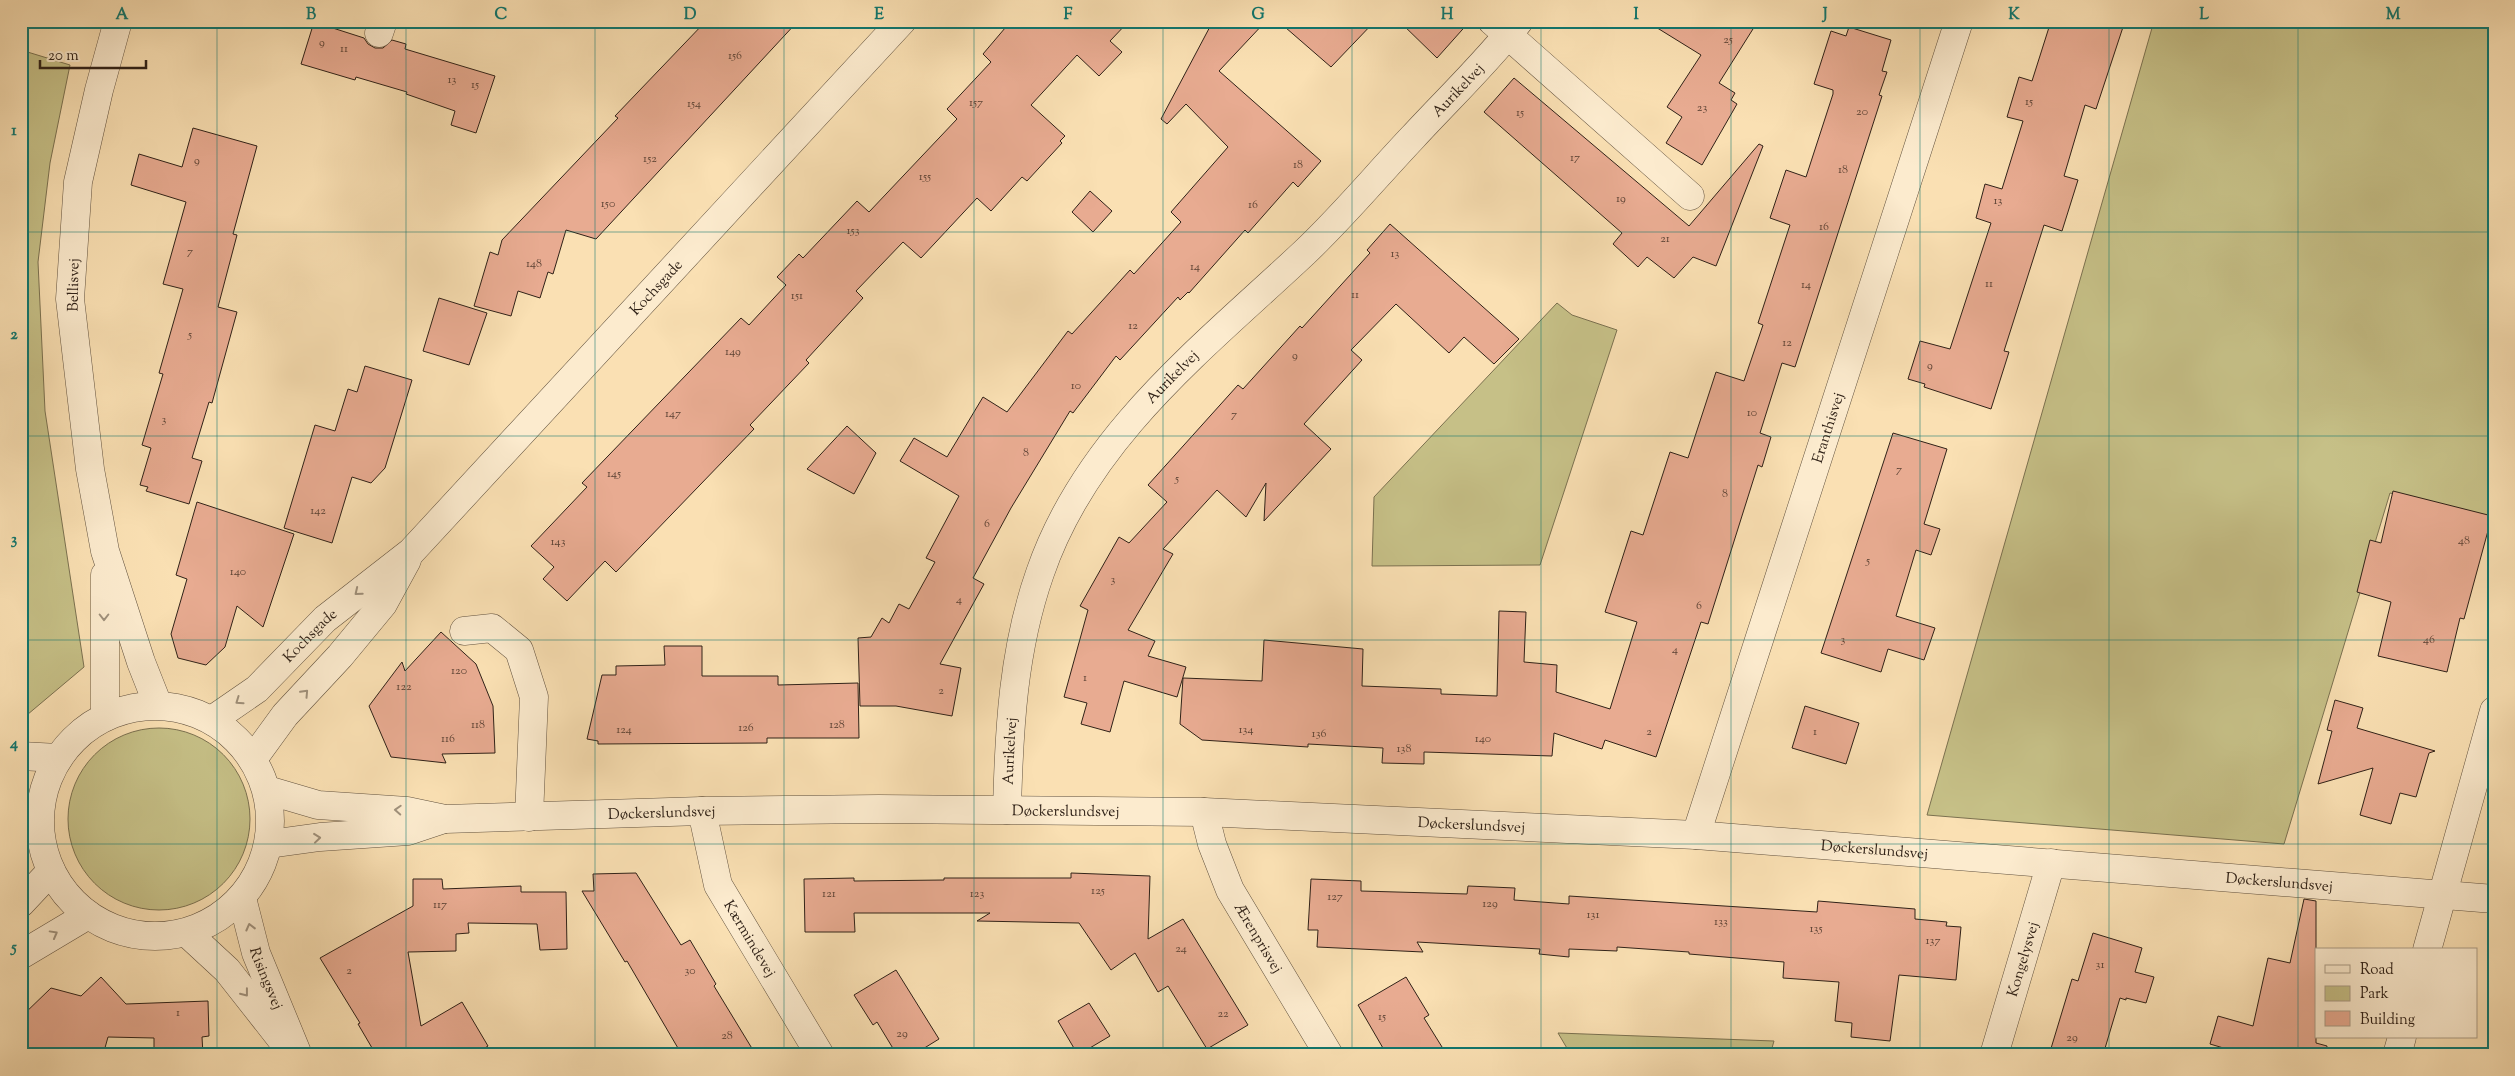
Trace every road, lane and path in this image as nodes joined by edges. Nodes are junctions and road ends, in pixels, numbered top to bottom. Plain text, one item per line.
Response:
1 (118, 21) edge
2 (902, 21) edge
3 (1959, 21) edge
4 (1506, 26) edge
5 (1690, 196) dead end
6 (105, 551) junction
7 (411, 552) junction
8 (464, 631) dead end
9 (158, 705) junction
10 (2494, 711) edge
11 (105, 717) junction
12 (212, 720) junction
13 (21, 756) edge
14 (58, 758) junction
15 (253, 759) junction
16 (267, 790) junction
17 (1007, 810) junction
18 (30, 811) edge
19 (702, 811) junction
20 (1204, 812) junction
21 (529, 817) junction
22 (446, 819) junction
23 (1696, 835) junction
24 (269, 844) junction
25 (2051, 863) junction
26 (51, 871) junction
27 (2442, 895) junction
28 (242, 898) junction
29 (2494, 899) edge
30 (21, 903) edge
31 (88, 915) junction
32 (187, 933) junction
33 (2427, 948) edge
34 (21, 955) edge
35 (2402, 1038) edge
36 (294, 1055) edge
37 (298, 1055) edge
38 (820, 1055) edge
39 (1329, 1055) edge
40 (1994, 1055) edge
41 (2397, 1055) edge

1 - 6 street, Bellisvej
2 - 7 street, Kochsgade
3 - 23 street, Eranthisvej
4 - 5 street, Aurikelvej
4 - 17 street, Aurikelvej
6 - 9 street, Bellisvej
6 -> 11 street, Bellisvej
7 -> 12 street, Kochsgade
15 -> 7 street, Kochsgade
8 - 21 street
9 - 11 street
9 - 12 street
10 - 27 street
11 - 14 street
12 - 15 street
13 - 14 street
14 - 18 street
15 - 16 street
22 -> 16 street, Døckerslundsvej
16 - 24 street
17 - 19 street, Døckerslundsvej
17 - 20 street, Døckerslundsvej
18 - 26 street
19 - 21 street, Døckerslundsvej
19 - 38 street, Kærmindevej
20 - 23 street, Døckerslundsvej
20 - 39 street, Ærenprisvej
21 - 22 street, Døckerslundsvej
24 -> 22 street, Døckerslundsvej
23 - 25 street, Døckerslundsvej
24 - 28 street
25 - 27 street, Døckerslundsvej
25 - 40 street, Kongelysvej
26 - 30 street
26 - 31 street
27 - 29 street, Døckerslundsvej
27 - 33 street
28 - 32 street
37 -> 28 street, Risingsvej
31 - 32 street
34 -> 31 street
32 -> 36 street, Risingsvej
35 - 41 street

